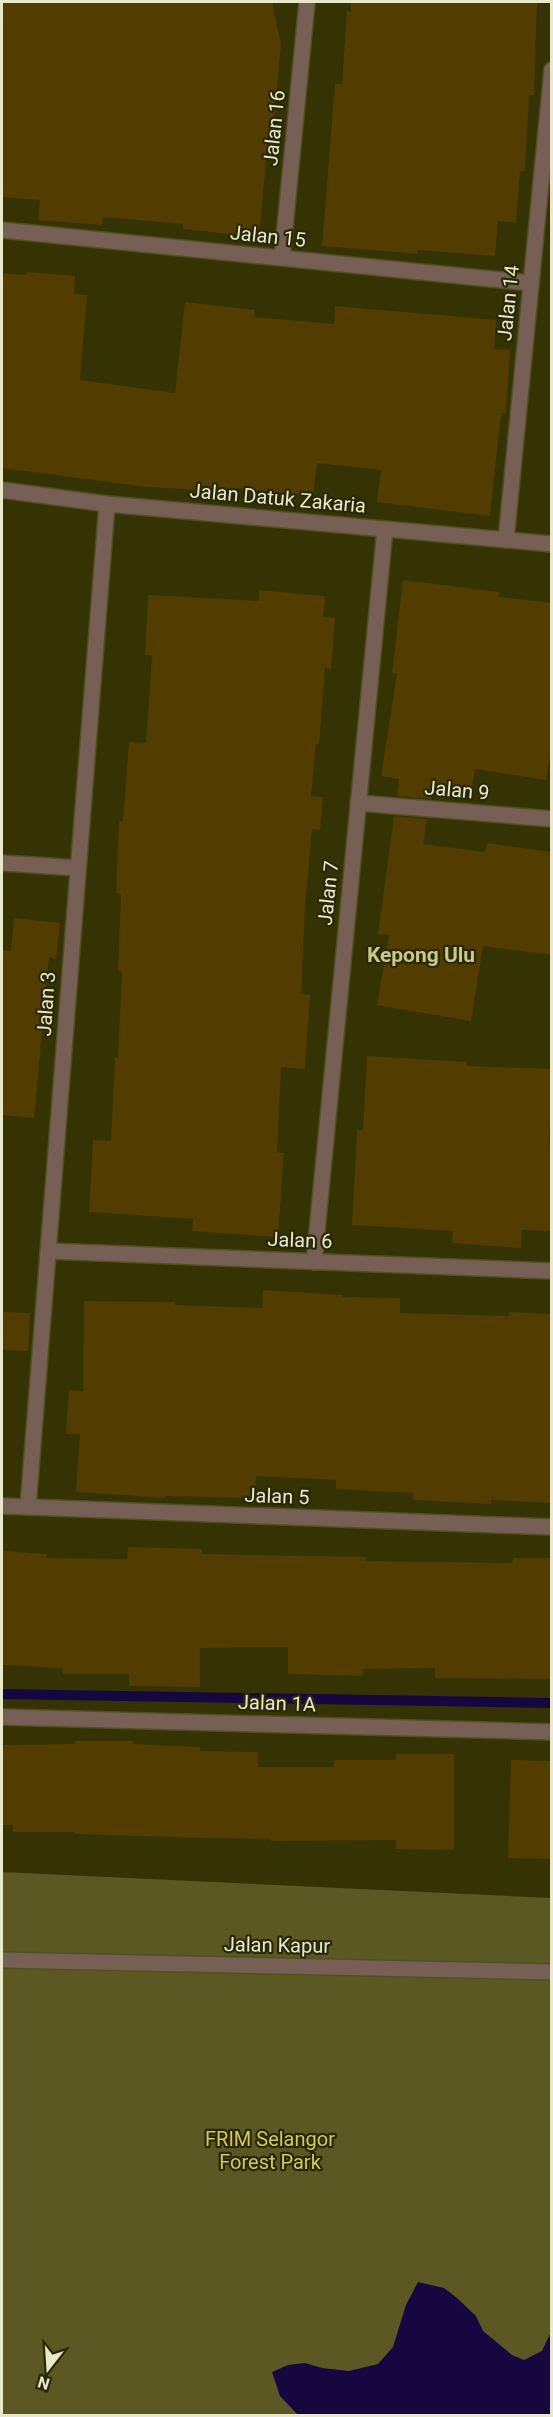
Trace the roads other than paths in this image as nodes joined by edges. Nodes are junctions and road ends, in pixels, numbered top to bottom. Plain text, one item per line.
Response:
1 (307, 2) edge
2 (552, 70) edge
3 (2, 230) edge
4 (282, 258) junction
5 (531, 283) junction
6 (2, 490) edge
7 (107, 504) junction
8 (385, 529) junction
9 (506, 540) junction
10 (552, 544) edge
11 (358, 803) junction
12 (552, 819) edge
13 (2, 863) edge
14 (78, 868) junction
15 (48, 1251) junction
16 (314, 1262) junction
17 (552, 1271) edge
18 (2, 1506) edge
19 (28, 1507) junction
20 (552, 1527) edge
21 (2, 1717) edge
22 (552, 1732) edge
23 (2, 1960) edge
24 (552, 1972) edge

1 - 4 street, Jalan 16
2 - 5 street, Jalan 14
3 - 4 street, Jalan 15
4 - 5 street, Jalan 15
5 - 9 street, Jalan 14
6 - 7 street, Jalan Datuk Zakaria
7 - 8 street, Jalan Datuk Zakaria
7 - 14 street, Jalan 3
8 - 9 street, Jalan Datuk Zakaria
8 - 11 street, Jalan 7
9 - 10 street, Jalan Datuk Zakaria
11 - 12 street, Jalan 9
11 - 16 street, Jalan 7
13 - 14 street
14 - 15 street, Jalan 3
15 - 16 street, Jalan 6
15 - 19 street, Jalan 3
16 - 17 street, Jalan 6
18 - 19 street, Jalan 5
19 - 20 street, Jalan 5
21 - 22 street, Jalan 1A
23 - 24 street, Jalan Kapur

